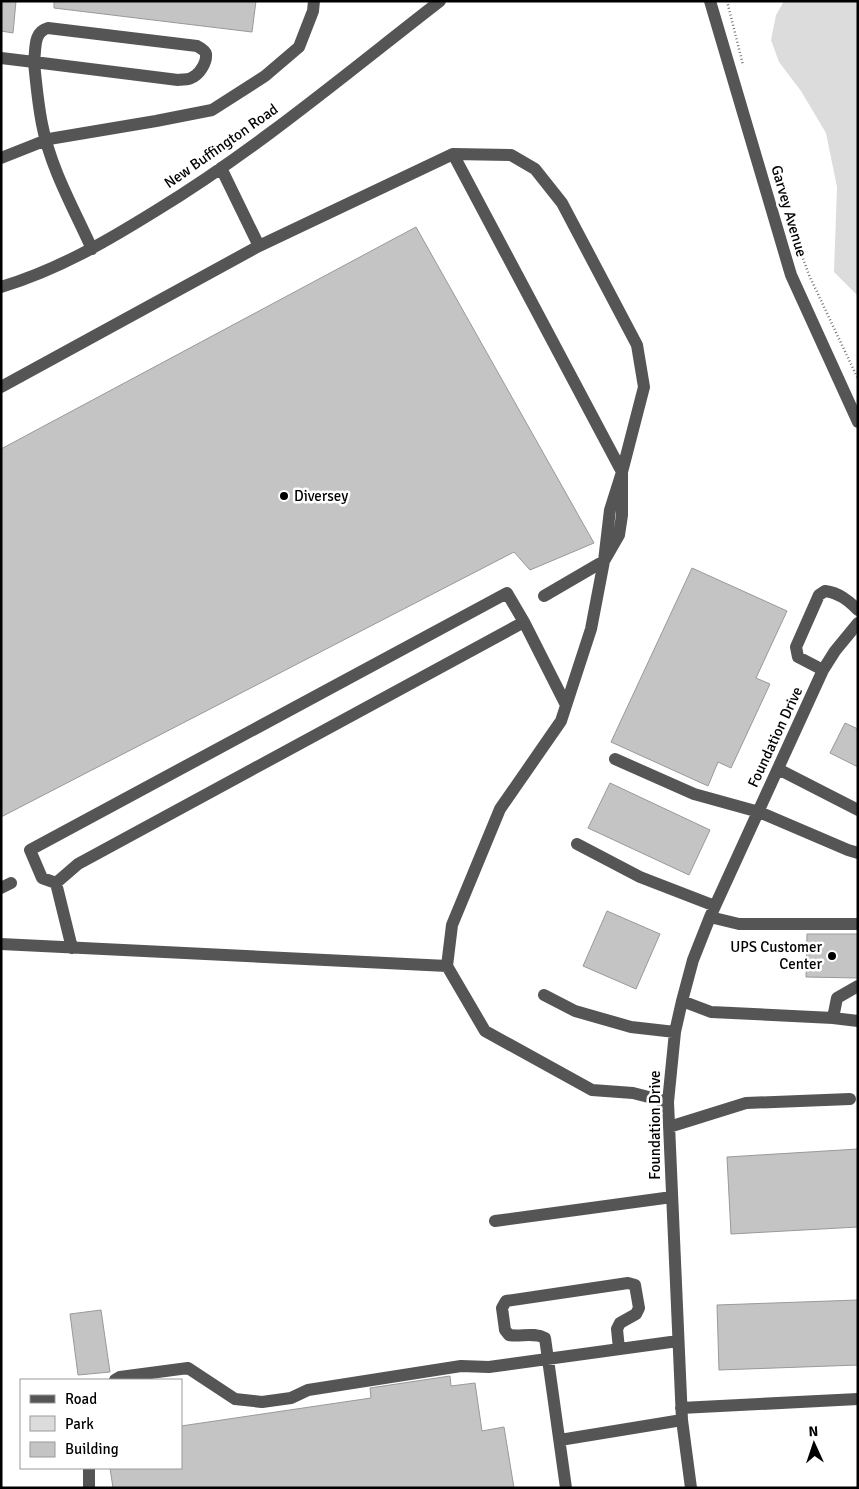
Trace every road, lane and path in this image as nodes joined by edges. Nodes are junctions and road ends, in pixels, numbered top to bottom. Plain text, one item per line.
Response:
1 (314, 1) edge
2 (440, 1) edge
3 (710, 1) edge
4 (727, 1) edge
5 (1, 58) edge
6 (34, 62) junction
7 (745, 72) dead end
8 (46, 140) junction
9 (453, 154) junction
10 (1, 158) edge
11 (221, 168) junction
12 (786, 211) dead end
13 (259, 246) junction
14 (92, 249) junction
15 (1, 287) edge
16 (858, 379) edge
17 (1, 386) edge
18 (858, 422) edge
19 (622, 472) junction
20 (604, 561) junction
21 (544, 596) dead end
22 (858, 610) edge
23 (524, 622) junction
24 (858, 623) edge
25 (823, 670) junction
26 (566, 705) junction
27 (615, 759) dead end
28 (778, 770) junction
29 (858, 810) edge
30 (758, 812) junction
31 (577, 844) dead end
32 (858, 852) edge
33 (56, 883) junction
34 (712, 912) junction
35 (858, 924) edge
36 (1, 944) edge
37 (72, 948) junction
38 (447, 966) junction
39 (858, 986) edge
40 (544, 995) dead end
41 (682, 1001) junction
42 (833, 1018) junction
43 (858, 1021) edge
44 (675, 1032) junction
45 (850, 1098) dead end
46 (668, 1102) junction
47 (669, 1127) junction
48 (672, 1196) junction
49 (496, 1221) dead end
50 (678, 1341) junction
51 (619, 1349) junction
52 (548, 1359) junction
53 (117, 1379) edge
54 (858, 1399) edge
55 (682, 1414) junction
56 (560, 1440) junction
57 (89, 1469) edge
58 (89, 1488) edge
59 (566, 1488) edge
60 (691, 1488) edge

1 - 8 street
2 - 11 street, New Buffington Road
3 - 18 street, Garvey Avenue
4 - 7 path
5 - 6 street
6 - 6 street
6 - 8 street
8 - 10 street
8 - 14 street
9 - 13 street
9 - 19 street
9 - 19 street
11 - 13 street
11 - 14 street, New Buffington Road
12 - 16 path
13 - 17 street
14 - 15 street, New Buffington Road
19 - 20 street
20 - 21 street
20 - 26 street
22 - 25 street
23 - 26 street
23 - 33 street
23 - 33 street
24 - 25 street, Foundation Drive
25 - 28 street, Foundation Drive
26 - 38 street
27 - 30 street
28 - 29 street
28 - 30 street, Foundation Drive
30 - 32 street
30 - 34 street, Foundation Drive
31 - 34 street
33 - 37 street
34 - 35 street
34 - 41 street, Foundation Drive
36 - 37 street
37 - 38 street
38 - 46 street
39 - 42 street
40 - 44 street
41 - 42 street
41 - 44 street, Foundation Drive
42 - 43 street
44 - 46 street, Foundation Drive
45 - 47 street
46 - 47 street, Foundation Drive
47 - 48 street, Foundation Drive
48 - 49 street
48 - 50 street, Foundation Drive
50 - 51 street
50 - 55 street, Foundation Drive
51 - 52 street
51 - 52 street
52 - 53 street
52 - 56 street
54 - 55 street
55 - 56 street
55 - 60 street, Foundation Drive
56 - 59 street
57 - 58 street

